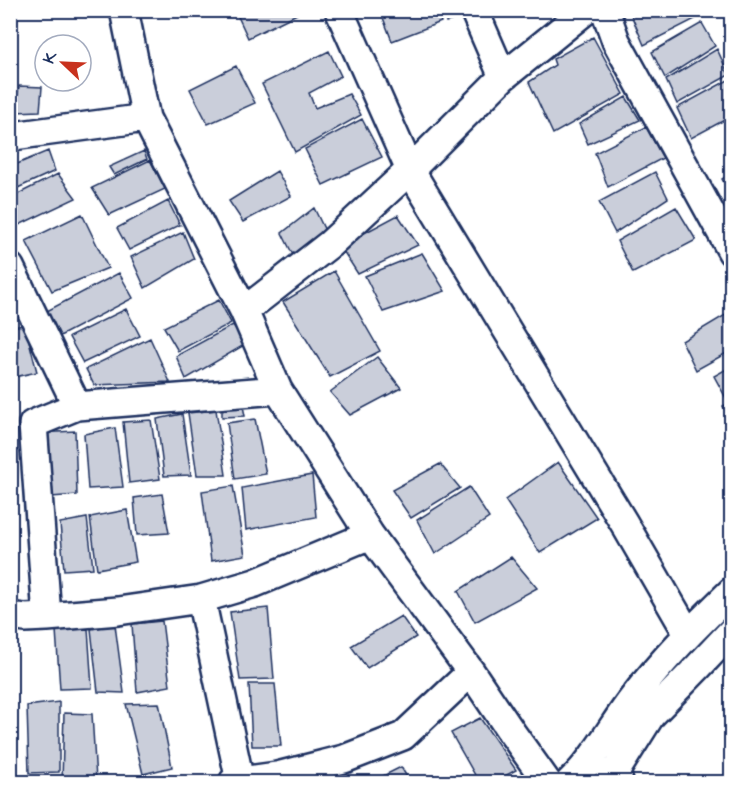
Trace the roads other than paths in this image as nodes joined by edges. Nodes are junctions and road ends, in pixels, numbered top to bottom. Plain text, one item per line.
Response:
1 (124, 10) edge
2 (339, 10) edge
3 (474, 10) edge
4 (586, 10) edge
5 (605, 10) edge
6 (503, 77) junction
7 (146, 118) junction
8 (10, 140) edge
9 (410, 170) junction
10 (732, 252) edge
11 (10, 267) edge
12 (244, 311) junction
13 (278, 390) junction
14 (77, 406) junction
15 (370, 535) junction
16 (732, 591) edge
17 (201, 599) junction
18 (10, 616) edge
19 (47, 617) junction
20 (732, 631) edge
21 (688, 634) junction
22 (471, 672) junction
23 (613, 780) edge
24 (237, 782) edge
25 (547, 783) edge
26 (570, 783) edge

1 - 7 street
2 - 9 street
3 - 6 street
4 - 6 street
5 - 10 street
6 - 9 street
7 - 8 street
7 - 12 street
9 - 12 street
9 - 21 street
11 - 14 street
12 - 13 street
13 - 14 street
13 - 15 street
14 - 19 street
15 - 17 street
15 - 22 street
16 - 21 street
17 - 19 street
17 - 24 street
18 - 19 street
20 - 23 street
21 - 26 street
22 - 24 street
22 - 25 street

